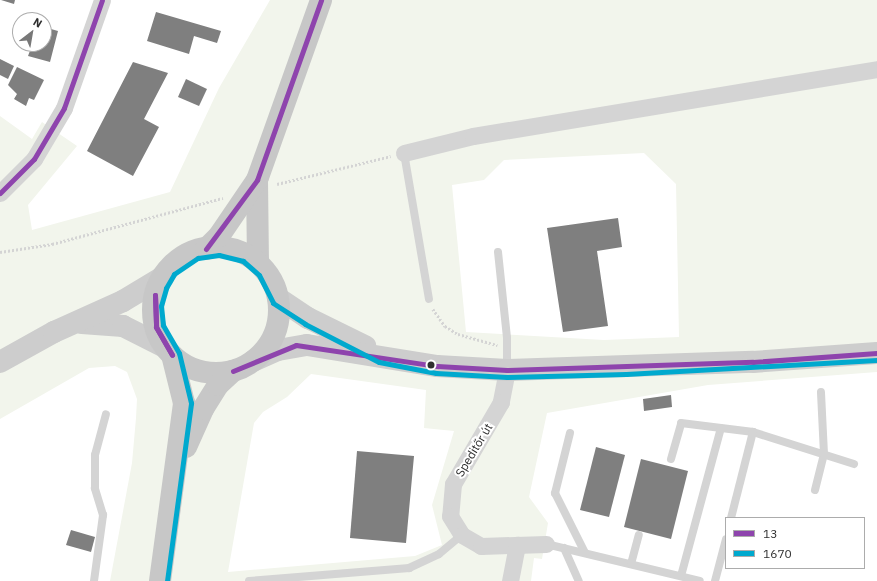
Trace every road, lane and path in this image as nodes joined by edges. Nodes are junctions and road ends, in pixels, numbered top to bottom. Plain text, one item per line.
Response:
1 (102, 0) edge
2 (321, 0) edge
3 (877, 69) edge
4 (404, 153) junction
5 (267, 182) junction
6 (0, 193) edge
7 (226, 197) dead end
8 (206, 248) junction
9 (0, 252) edge
10 (498, 252) dead end
11 (258, 263) junction
12 (163, 277) junction
13 (278, 298) junction
14 (429, 299) joint
15 (79, 323) junction
16 (507, 346) junction
17 (169, 351) junction
18 (877, 353) edge
19 (382, 355) junction
20 (253, 361) junction
21 (0, 362) edge
22 (507, 370) junction
23 (233, 371) junction
24 (821, 392) dead end
25 (106, 414) dead end
26 (721, 428) junction
27 (753, 432) junction
28 (570, 433) dead end
29 (824, 454) junction
30 (671, 459) dead end
31 (178, 463) junction
32 (854, 464) dead end
33 (815, 490) dead end
34 (731, 517) edge
35 (462, 535) junction
36 (639, 535) dead end
37 (725, 543) edge
38 (546, 544) joint
39 (517, 545) junction
40 (564, 548) junction
41 (585, 553) junction
42 (631, 564) junction
43 (161, 575) edge
44 (681, 576) junction
45 (94, 581) edge
46 (249, 581) edge
47 (510, 581) edge
48 (579, 581) edge
49 (700, 581) edge
50 (715, 581) edge

1 - 6 street
2 - 5 main road
3 - 4 street
4 - 5 path
4 - 14 lane
5 - 8 main road
5 - 11 main road
7 - 9 path
8 - 11 main road
8 - 12 main road
10 - 16 lane
11 - 13 main road
12 - 15 main road
12 - 17 main road
13 - 19 main road
13 - 20 main road
14 - 16 path
15 - 17 main road
15 - 21 main road
16 - 22 lane
17 - 23 main road
17 - 31 main road
18 - 22 main road
19 - 20 main road
19 - 22 main road
20 - 23 main road
22 - 35 street, Speditőr út
23 - 31 main road
24 - 29 lane
25 - 45 lane
26 - 27 lane
26 - 30 lane
26 - 44 lane
27 - 29 lane
27 - 34 lane
28 - 41 lane
29 - 32 lane
29 - 33 lane
31 - 43 main road
35 - 39 street
35 - 46 lane
36 - 42 lane
37 - 50 lane
38 - 39 street
38 - 40 lane
39 - 47 street
40 - 41 lane
40 - 48 lane
41 - 42 lane
42 - 44 lane
44 - 49 lane

